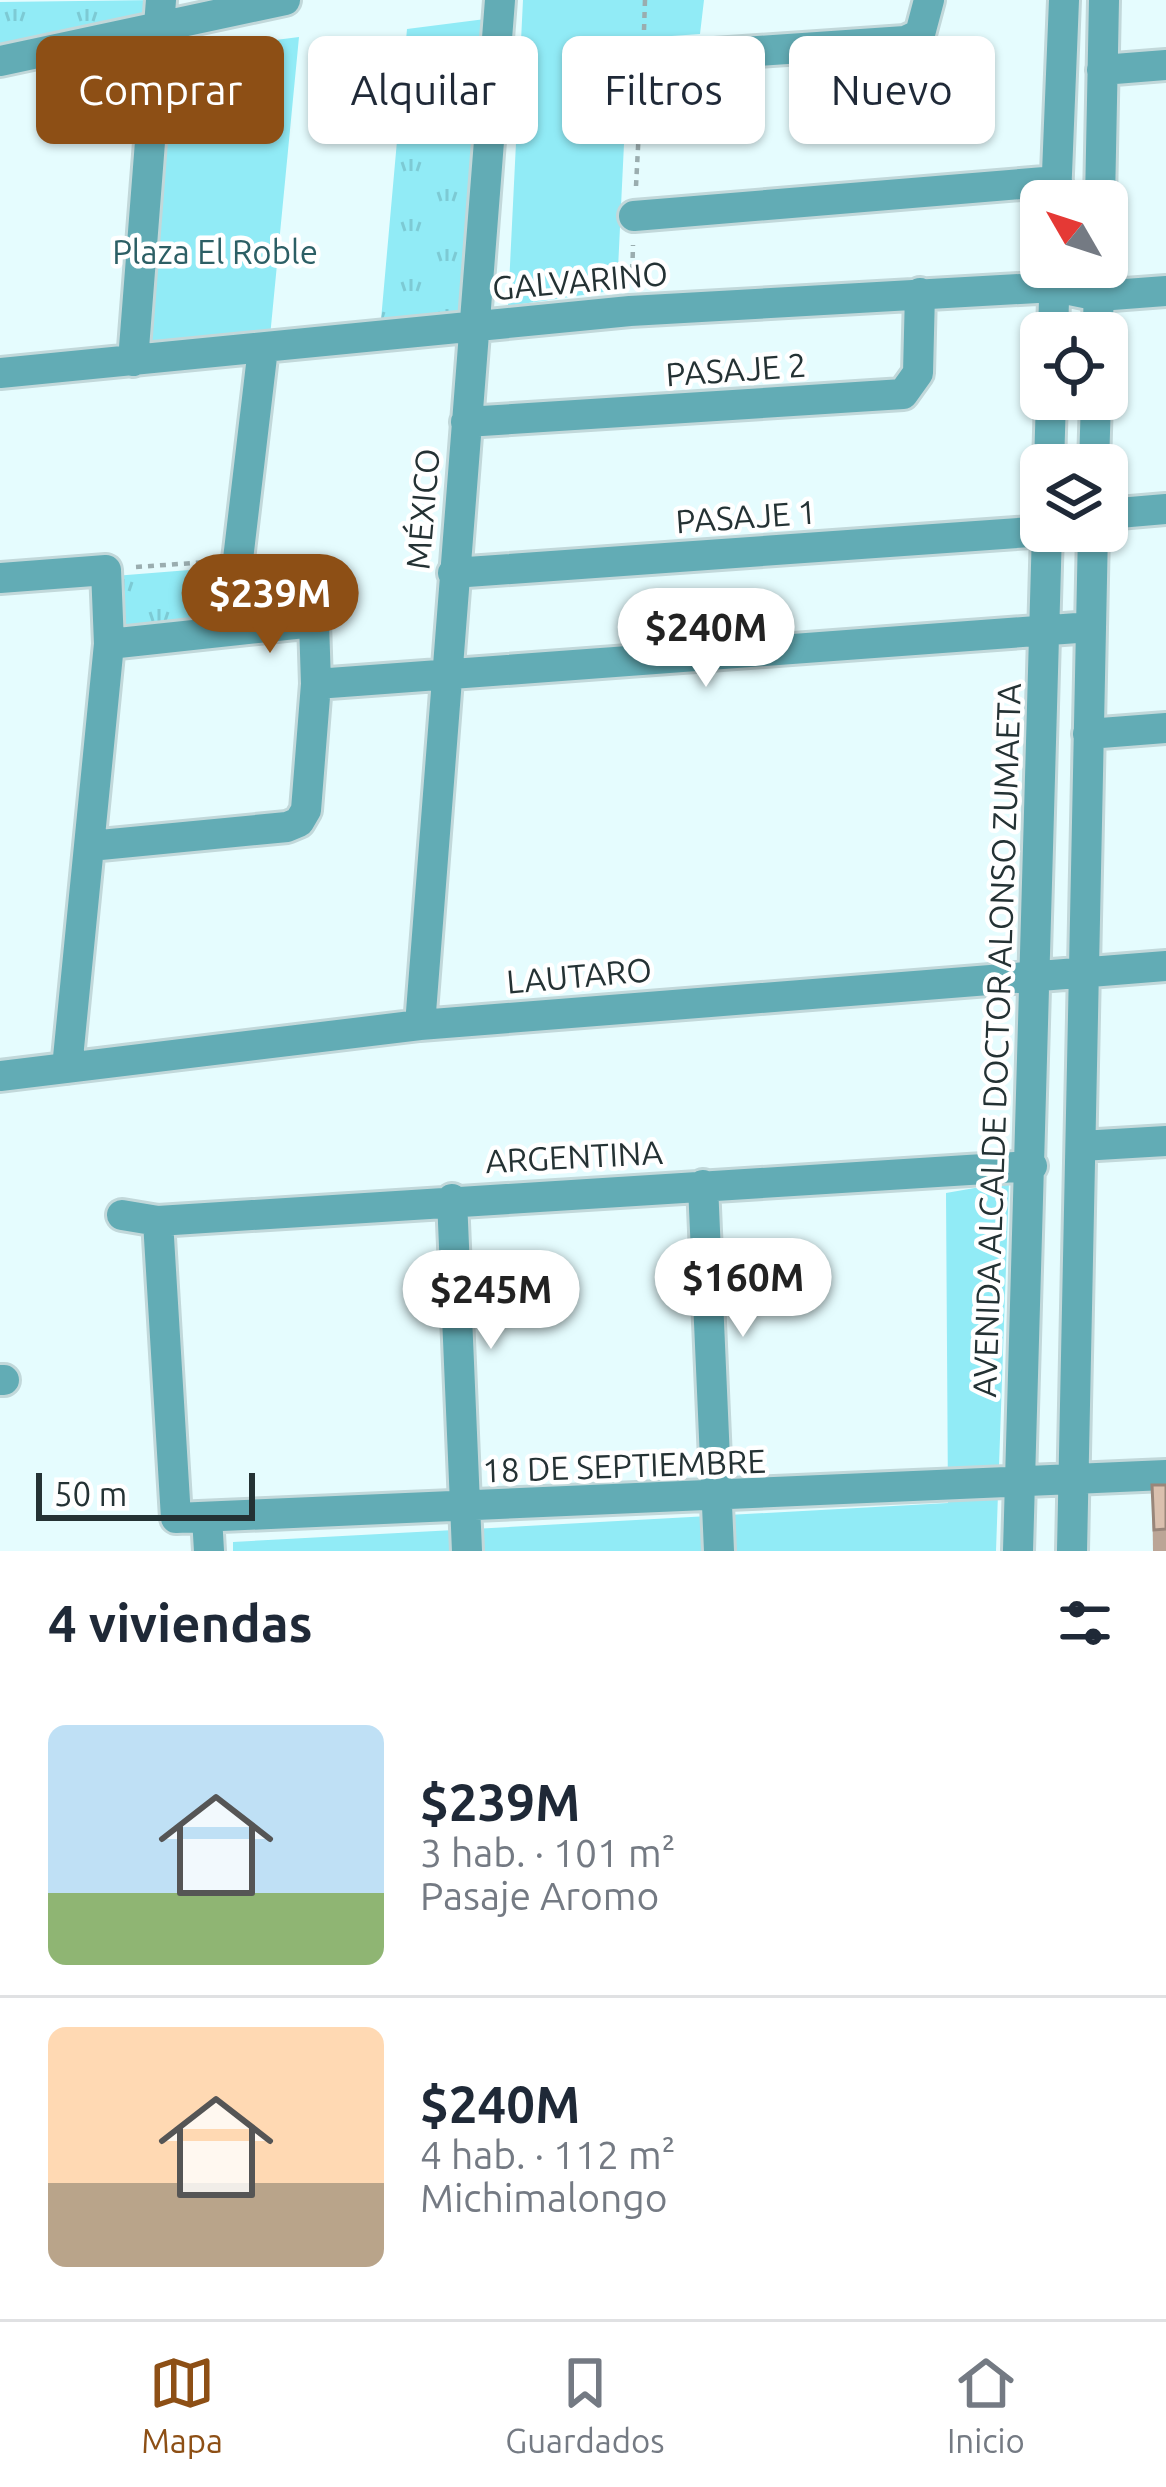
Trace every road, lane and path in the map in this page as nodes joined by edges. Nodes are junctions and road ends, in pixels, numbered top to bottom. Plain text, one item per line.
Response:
1 (285, 0) edge
2 (500, 0) edge
3 (645, 0) edge
4 (929, 0) edge
5 (1064, 0) edge
6 (1103, 0) edge
7 (160, 15) edge
8 (643, 36) edge
9 (765, 51) edge
10 (0, 62) edge
11 (1166, 65) edge
12 (1102, 70) junction
13 (638, 144) edge
14 (1056, 180) edge
15 (1100, 180) edge
16 (1020, 193) edge
17 (634, 216) junction
18 (1020, 281) edge
19 (1128, 286) edge
20 (1166, 291) edge
21 (920, 293) junction
22 (630, 311) junction
23 (477, 324) junction
24 (262, 348) junction
25 (133, 361) junction
26 (0, 373) edge
27 (466, 422) junction
28 (1166, 509) edge
29 (1128, 512) edge
30 (1020, 533) edge
31 (1046, 552) edge
32 (1093, 552) edge
33 (239, 560) junction
34 (106, 570) junction
35 (453, 572) junction
36 (0, 578) edge
37 (230, 627) junction
38 (1091, 627) junction
39 (1044, 630) junction
40 (109, 644) junction
41 (446, 678) junction
42 (316, 684) junction
43 (1166, 728) edge
44 (1088, 734) junction
45 (89, 845) junction
46 (1166, 966) edge
47 (1039, 972) junction
48 (1083, 973) junction
49 (420, 1024) junction
50 (68, 1068) junction
51 (0, 1076) edge
52 (1166, 1141) edge
53 (1081, 1146) junction
54 (1032, 1166) junction
55 (703, 1185) junction
56 (452, 1199) junction
57 (122, 1215) dead end
58 (158, 1221) junction
59 (1166, 1475) edge
60 (1074, 1483) junction
61 (1018, 1485) junction
62 (717, 1497) junction
63 (465, 1507) junction
64 (192, 1517) junction
65 (209, 1551) edge
66 (466, 1551) edge
67 (719, 1551) edge
68 (1018, 1551) edge
69 (1072, 1551) edge

1 - 7 street
2 - 23 street, MÉXICO
3 - 8 path
4 - 9 street
5 - 14 street
6 - 12 street
7 - 10 street
7 - 25 street
11 - 12 street
12 - 15 street
13 - 17 path
16 - 17 street
17 - 22 path
18 - 21 street, GALVARINO
19 - 20 street, GALVARINO
21 - 22 street, GALVARINO
21 - 27 street, PASAJE 2
22 - 23 street, GALVARINO
23 - 24 street, GALVARINO
23 - 27 street, MÉXICO
24 - 25 street, GALVARINO
24 - 33 street
25 - 26 street, GALVARINO
27 - 35 street, MÉXICO
28 - 29 street
30 - 35 street, PASAJE 1
31 - 39 street, AVENIDA ALCALDE DOCTOR ALONSO ZUMAETA
32 - 38 street
33 - 34 path
33 - 37 street
34 - 36 street
34 - 40 street
35 - 41 street, MÉXICO
37 - 40 street
37 - 42 street
38 - 39 street
38 - 44 street
39 - 41 street
39 - 47 street, AVENIDA ALCALDE DOCTOR ALONSO ZUMAETA
40 - 45 street
41 - 42 street
41 - 49 street, MÉXICO
42 - 45 street
43 - 44 street
44 - 48 street
45 - 50 street
46 - 48 street, LAUTARO
47 - 48 street, LAUTARO
47 - 49 street, LAUTARO
47 - 54 street, AVENIDA ALCALDE DOCTOR ALONSO ZUMAETA
48 - 53 street
49 - 50 street, LAUTARO
50 - 51 street, LAUTARO
52 - 53 street
53 - 60 street
54 - 55 street, ARGENTINA
54 - 61 street, AVENIDA ALCALDE DOCTOR ALONSO ZUMAETA
55 - 56 street, ARGENTINA
55 - 62 street
56 - 58 street, ARGENTINA
56 - 63 street
57 - 58 street, ARGENTINA
58 - 64 street
59 - 60 street, 18 DE SEPTIEMBRE
60 - 61 street, 18 DE SEPTIEMBRE
60 - 69 street
61 - 62 street, 18 DE SEPTIEMBRE
61 - 68 street, AVENIDA ALCALDE DOCTOR ALONSO ZUMAETA
62 - 63 street, 18 DE SEPTIEMBRE
62 - 67 street
63 - 64 street, 18 DE SEPTIEMBRE
63 - 66 street
64 - 65 street

